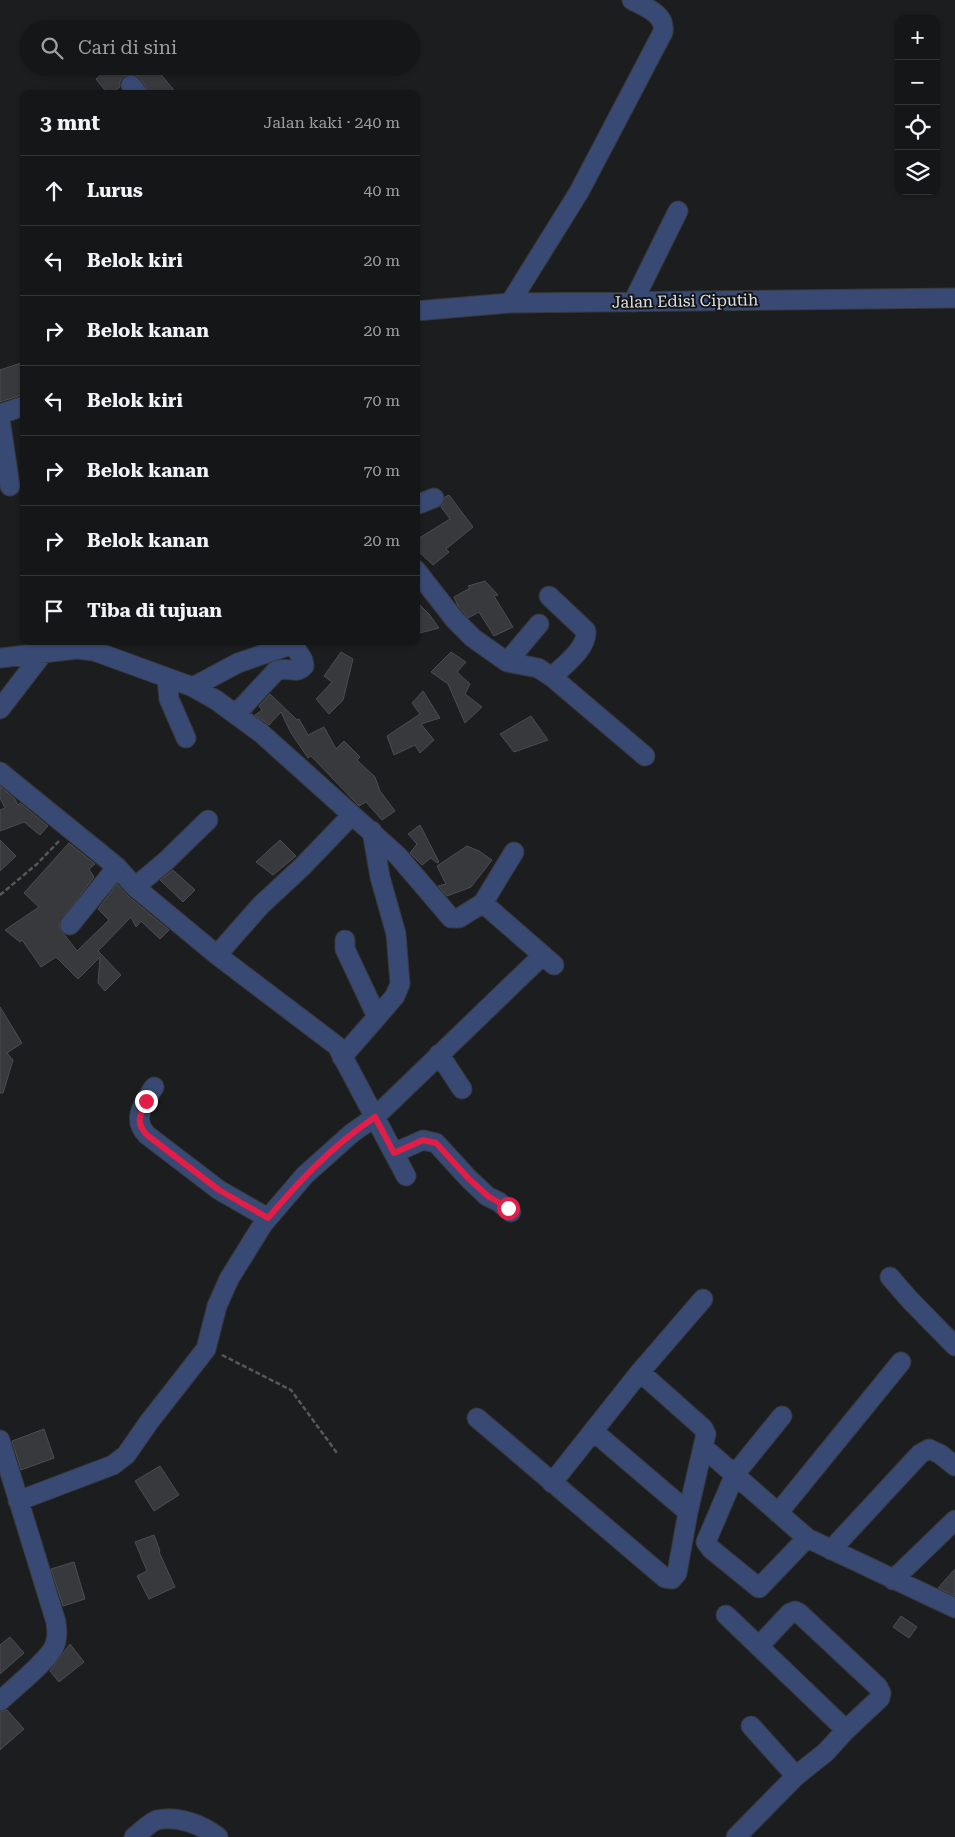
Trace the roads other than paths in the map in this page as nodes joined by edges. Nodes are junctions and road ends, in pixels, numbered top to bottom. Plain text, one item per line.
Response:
1 (632, 0) edge
2 (678, 211) dead end
3 (955, 298) edge
4 (633, 302) junction
5 (510, 303) junction
6 (420, 311) edge
7 (20, 407) edge
8 (0, 414) edge
9 (0, 419) edge
10 (10, 486) dead end
11 (434, 498) dead end
12 (420, 503) edge
13 (420, 575) edge
14 (549, 596) dead end
15 (539, 624) dead end
16 (289, 645) edge
17 (296, 645) edge
18 (44, 653) junction
19 (0, 658) edge
20 (507, 662) junction
21 (552, 677) junction
22 (167, 679) junction
23 (193, 687) junction
24 (0, 709) edge
25 (236, 714) junction
26 (186, 738) dead end
27 (645, 756) dead end
28 (0, 772) edge
29 (352, 815) junction
30 (208, 820) dead end
31 (372, 832) junction
32 (514, 852) dead end
33 (117, 867) junction
34 (135, 887) junction
35 (483, 903) junction
36 (70, 925) dead end
37 (345, 940) dead end
38 (217, 955) junction
39 (377, 1017) junction
40 (440, 1054) junction
41 (342, 1056) junction
42 (154, 1087) dead end
43 (462, 1089) dead end
44 (375, 1117) junction
45 (394, 1153) junction
46 (406, 1176) dead end
47 (511, 1212) dead end
48 (268, 1218) junction
49 (890, 1277) dead end
50 (703, 1299) dead end
51 (955, 1346) edge
52 (901, 1362) dead end
53 (640, 1372) junction
54 (782, 1416) dead end
55 (478, 1418) dead end
56 (593, 1431) junction
57 (703, 1447) junction
58 (2, 1452) edge
59 (955, 1466) edge
60 (734, 1474) junction
61 (552, 1483) junction
62 (18, 1501) junction
63 (688, 1512) junction
64 (778, 1513) junction
65 (955, 1520) edge
66 (806, 1538) junction
67 (831, 1550) junction
68 (893, 1580) junction
69 (955, 1608) edge
70 (726, 1615) dead end
71 (759, 1646) junction
72 (0, 1702) edge
73 (751, 1726) dead end
74 (846, 1730) junction
75 (796, 1776) junction
76 (134, 1837) edge
77 (218, 1837) edge
78 (736, 1837) edge

1 - 5 street
2 - 4 street
3 - 4 street, Jalan Edisi Ciputih
4 - 5 street, Jalan Edisi Ciputih
5 - 6 street, Jalan Edisi Ciputih
7 - 8 street
9 - 10 street
11 - 12 street
13 - 20 street
14 - 21 street
15 - 20 street
16 - 23 street
17 - 25 street
18 - 19 street
18 - 22 street
18 - 24 street
20 - 21 street
21 - 27 street
22 - 23 street
22 - 26 street
23 - 25 street
25 - 29 street
28 - 33 street
29 - 31 street
29 - 38 street
30 - 34 street
31 - 35 street
31 - 39 street
32 - 35 street
33 - 34 street
33 - 36 street
34 - 38 street
35 - 40 street
37 - 39 street
38 - 41 street
39 - 41 street
40 - 43 street
40 - 44 street
41 - 44 street
42 - 48 street
44 - 45 street
44 - 48 street
45 - 46 street
45 - 47 street
48 - 62 street
49 - 51 street
50 - 53 street
52 - 64 street
53 - 56 street
53 - 57 street
54 - 60 street
55 - 61 street
56 - 61 street
56 - 63 street
57 - 60 street
57 - 63 street
58 - 62 street
59 - 67 street
60 - 64 street
60 - 66 street
61 - 63 street
62 - 72 street
64 - 66 street
65 - 68 street
66 - 67 street
67 - 68 street
68 - 69 street
70 - 71 street
71 - 74 street
71 - 74 street
73 - 75 street
74 - 75 street
75 - 78 street
76 - 77 street

